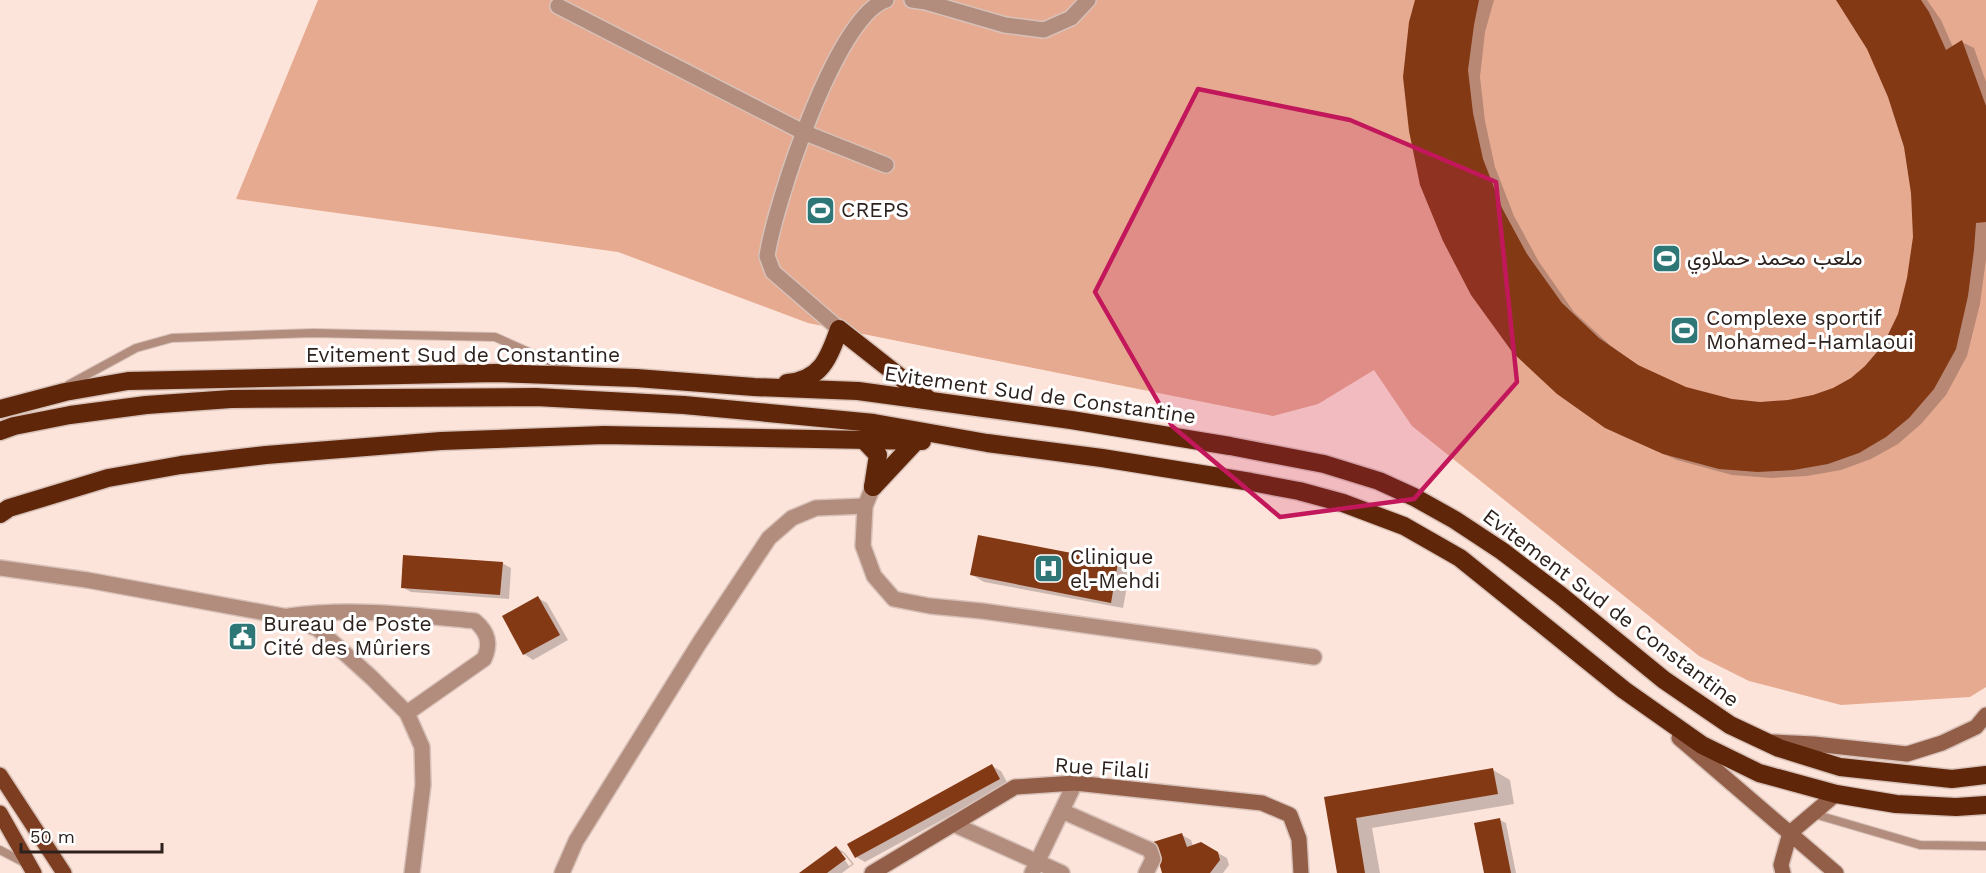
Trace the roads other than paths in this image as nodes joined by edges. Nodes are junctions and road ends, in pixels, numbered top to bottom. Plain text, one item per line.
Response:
1 (886, 0) edge
2 (912, 0) edge
3 (1088, 0) edge
4 (558, 6) dead end
5 (803, 132) junction
6 (886, 165) dead end
7 (839, 329) junction
8 (582, 376) junction
9 (754, 387) junction
10 (45, 398) junction
11 (929, 400) junction
12 (0, 409) edge
13 (0, 431) edge
14 (863, 439) junction
15 (916, 441) junction
16 (987, 443) junction
17 (873, 488) junction
18 (864, 506) junction
19 (0, 514) edge
20 (0, 568) edge
21 (288, 617) junction
22 (1314, 657) dead end
23 (1624, 690) junction
24 (407, 713) junction
25 (1986, 715) edge
26 (1766, 742) junction
27 (0, 775) edge
28 (1986, 776) edge
29 (1075, 783) junction
30 (1836, 794) junction
31 (1986, 805) edge
32 (1062, 811) junction
33 (0, 813) edge
34 (1813, 813) junction
35 (953, 824) junction
36 (1790, 833) junction
37 (1986, 846) edge
38 (0, 850) edge
39 (1035, 868) edge
40 (31, 869) edge
41 (880, 872) edge
42 (64, 873) edge
43 (412, 873) edge
44 (562, 873) edge
45 (1062, 873) edge
46 (1146, 873) edge
47 (1301, 873) edge
48 (1783, 873) edge
49 (1836, 873) edge

1 - 5 street
2 - 3 street
4 - 5 street
5 - 6 street
5 - 7 street
7 - 9 highway
7 - 11 highway
8 - 9 highway, Evitement Sud de Constantine
8 - 10 highway, Evitement Sud de Constantine
8 - 10 lane
9 - 11 highway, Evitement Sud de Constantine
10 - 12 highway, Evitement Sud de Constantine
11 - 26 highway, Evitement Sud de Constantine
13 - 16 highway, Evitement Sud de Constantine
14 - 15 highway
14 - 17 highway
14 - 19 highway
15 - 16 highway
15 - 17 highway
16 - 23 highway, Evitement Sud de Constantine
17 - 18 street
18 - 22 street
18 - 44 street
20 - 21 street
21 - 24 street
21 - 24 street
23 - 30 highway, Evitement Sud de Constantine
23 - 36 street
24 - 43 street
25 - 26 street
26 - 28 highway, Evitement Sud de Constantine
27 - 42 main road
29 - 32 street
29 - 35 street, Rue Filali
29 - 47 street, Rue Filali
30 - 31 highway, Evitement Sud de Constantine
30 - 34 street
32 - 39 street
32 - 46 street
33 - 40 main road
34 - 36 street
34 - 37 lane
35 - 39 street
35 - 41 street, Rue Filali
36 - 48 street
36 - 49 street
38 - 40 lane
39 - 45 street

